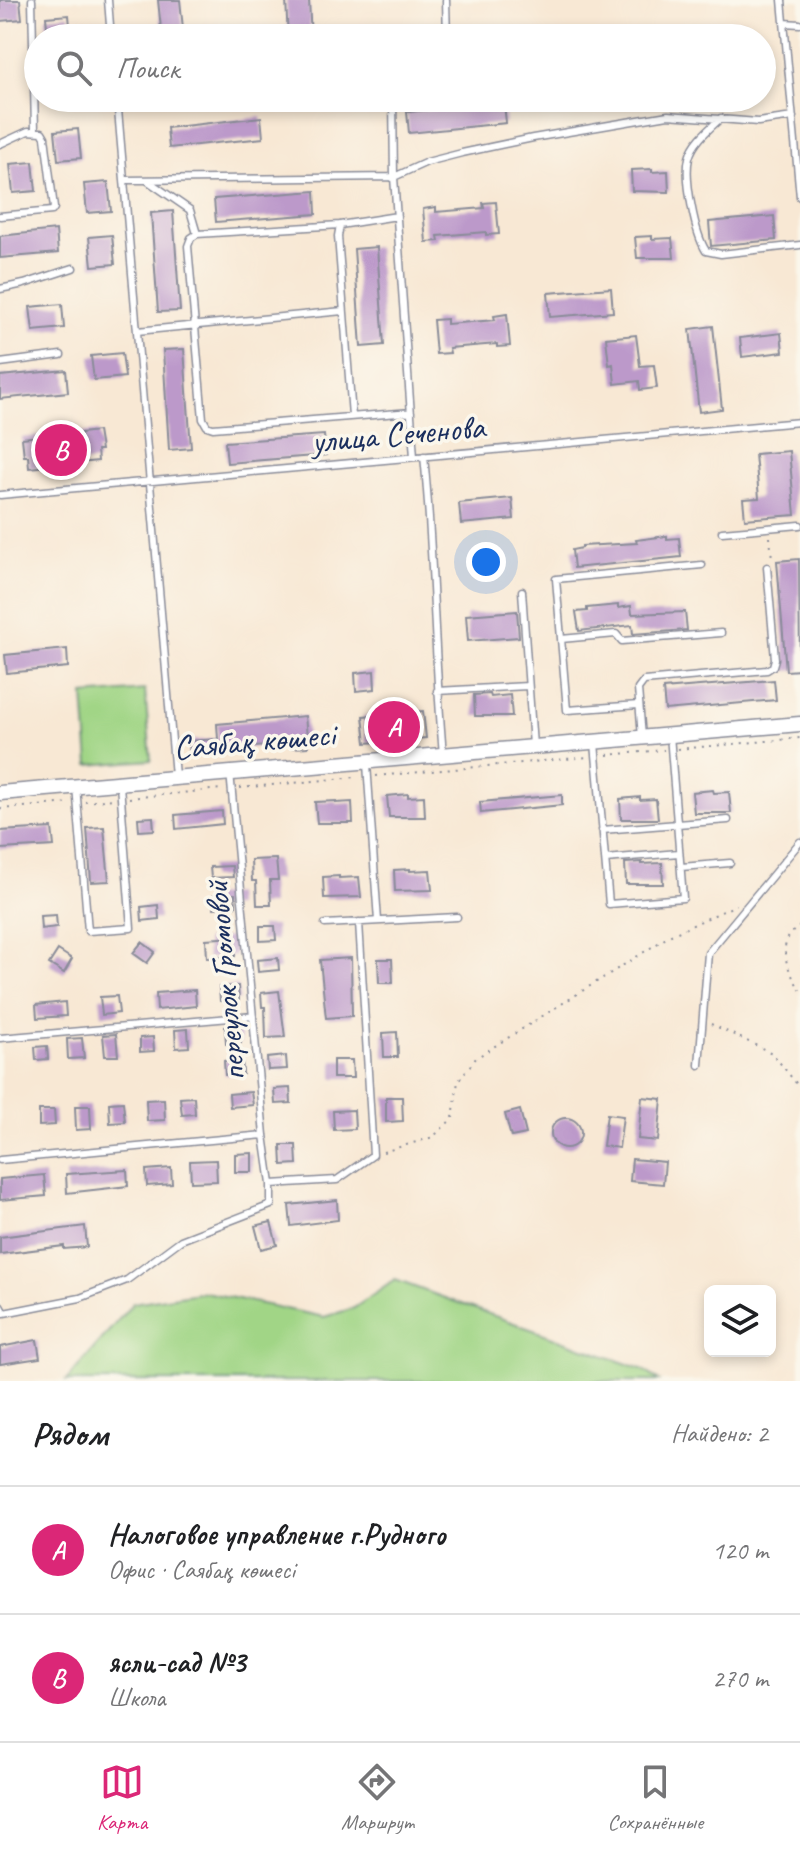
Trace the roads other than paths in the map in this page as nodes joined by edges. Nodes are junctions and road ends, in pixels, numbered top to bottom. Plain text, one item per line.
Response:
1 (32, 0) edge
2 (108, 0) edge
3 (446, 0) edge
4 (782, 0) edge
5 (784, 23) junction
6 (33, 24) edge
7 (110, 24) edge
8 (447, 24) edge
9 (800, 24) edge
10 (35, 112) edge
11 (118, 112) edge
12 (393, 112) edge
13 (793, 117) junction
14 (721, 118) junction
15 (35, 130) junction
16 (0, 144) edge
17 (798, 154) edge
18 (394, 177) junction
19 (124, 180) junction
20 (147, 180) junction
21 (800, 197) edge
22 (0, 216) edge
23 (397, 216) junction
24 (340, 225) junction
25 (197, 234) junction
26 (800, 245) edge
27 (73, 268) dead end
28 (0, 289) edge
29 (343, 311) junction
30 (195, 327) junction
31 (137, 331) junction
32 (61, 355) dead end
33 (0, 363) edge
34 (411, 412) junction
35 (352, 416) junction
36 (800, 422) edge
37 (424, 456) junction
38 (414, 457) junction
39 (149, 481) junction
40 (0, 495) edge
41 (800, 525) edge
42 (722, 532) dead end
43 (702, 565) dead end
44 (767, 567) road end
45 (522, 591) dead end
46 (721, 633) dead end
47 (561, 639) junction
48 (528, 686) junction
49 (437, 691) junction
50 (639, 705) junction
51 (800, 724) edge
52 (642, 737) junction
53 (670, 742) junction
54 (533, 746) junction
55 (595, 748) junction
56 (443, 754) junction
57 (367, 760) junction
58 (230, 772) junction
59 (175, 777) junction
60 (119, 782) junction
61 (76, 786) junction
62 (0, 793) edge
63 (728, 820) dead end
64 (677, 824) junction
65 (602, 830) junction
66 (800, 842) edge
67 (679, 853) junction
68 (605, 859) junction
69 (730, 863) dead end
70 (681, 867) junction
71 (457, 917) dead end
72 (378, 921) junction
73 (359, 922) junction
74 (325, 924) dead end
75 (253, 1016) junction
76 (0, 1038) edge
77 (699, 1065) dead end
78 (264, 1135) junction
79 (0, 1160) edge
80 (271, 1184) junction
81 (2, 1310) edge

1 - 6 lane
2 - 7 lane
3 - 8 lane
4 - 5 lane
5 - 9 lane
5 - 13 lane
10 - 15 lane
11 - 19 lane
12 - 18 lane
13 - 14 lane
13 - 17 lane
14 - 18 lane
14 - 26 lane
15 - 16 lane
15 - 22 lane
17 - 21 lane
18 - 20 lane
18 - 23 lane
19 - 20 lane
19 - 31 lane
20 - 25 lane
23 - 24 lane
23 - 34 lane
24 - 25 lane
24 - 29 lane
25 - 30 lane
27 - 28 lane
29 - 30 lane
29 - 35 lane
30 - 31 lane
30 - 35 lane
31 - 39 lane
32 - 33 lane
34 - 35 lane
34 - 38 lane
36 - 37 lane, улица Сеченова
37 - 38 lane, улица Сеченова
37 - 49 lane
38 - 39 lane, улица Сеченова
39 - 40 lane, улица Сеченова
39 - 59 lane
41 - 42 lane
43 - 47 lane
44 - 50 lane
45 - 48 lane
46 - 47 lane
47 - 50 lane
48 - 49 lane
48 - 54 lane
49 - 56 lane
50 - 52 lane
51 - 53 street, Саябақ көшесі
52 - 53 street, Саябақ көшесі
52 - 55 street, Саябақ көшесі
53 - 64 lane
54 - 55 street, Саябақ көшесі
54 - 56 street, Саябақ көшесі
55 - 65 lane
56 - 57 street, Саябақ көшесі
57 - 58 street, Саябақ көшесі
57 - 72 lane
58 - 59 street, Саябақ көшесі
58 - 75 lane, переулок Громовой
59 - 60 street, Саябақ көшесі
60 - 61 street, Саябақ көшесі
60 - 61 lane
61 - 62 street, Саябақ көшесі
63 - 64 lane
64 - 65 lane
64 - 67 lane
65 - 68 lane
66 - 77 lane
67 - 68 lane
67 - 70 lane
68 - 70 lane
69 - 70 lane
71 - 72 lane
72 - 73 lane
73 - 74 lane
73 - 80 lane
75 - 76 lane
75 - 78 lane, переулок Громовой
78 - 79 lane
78 - 80 lane, переулок Громовой
80 - 81 lane

